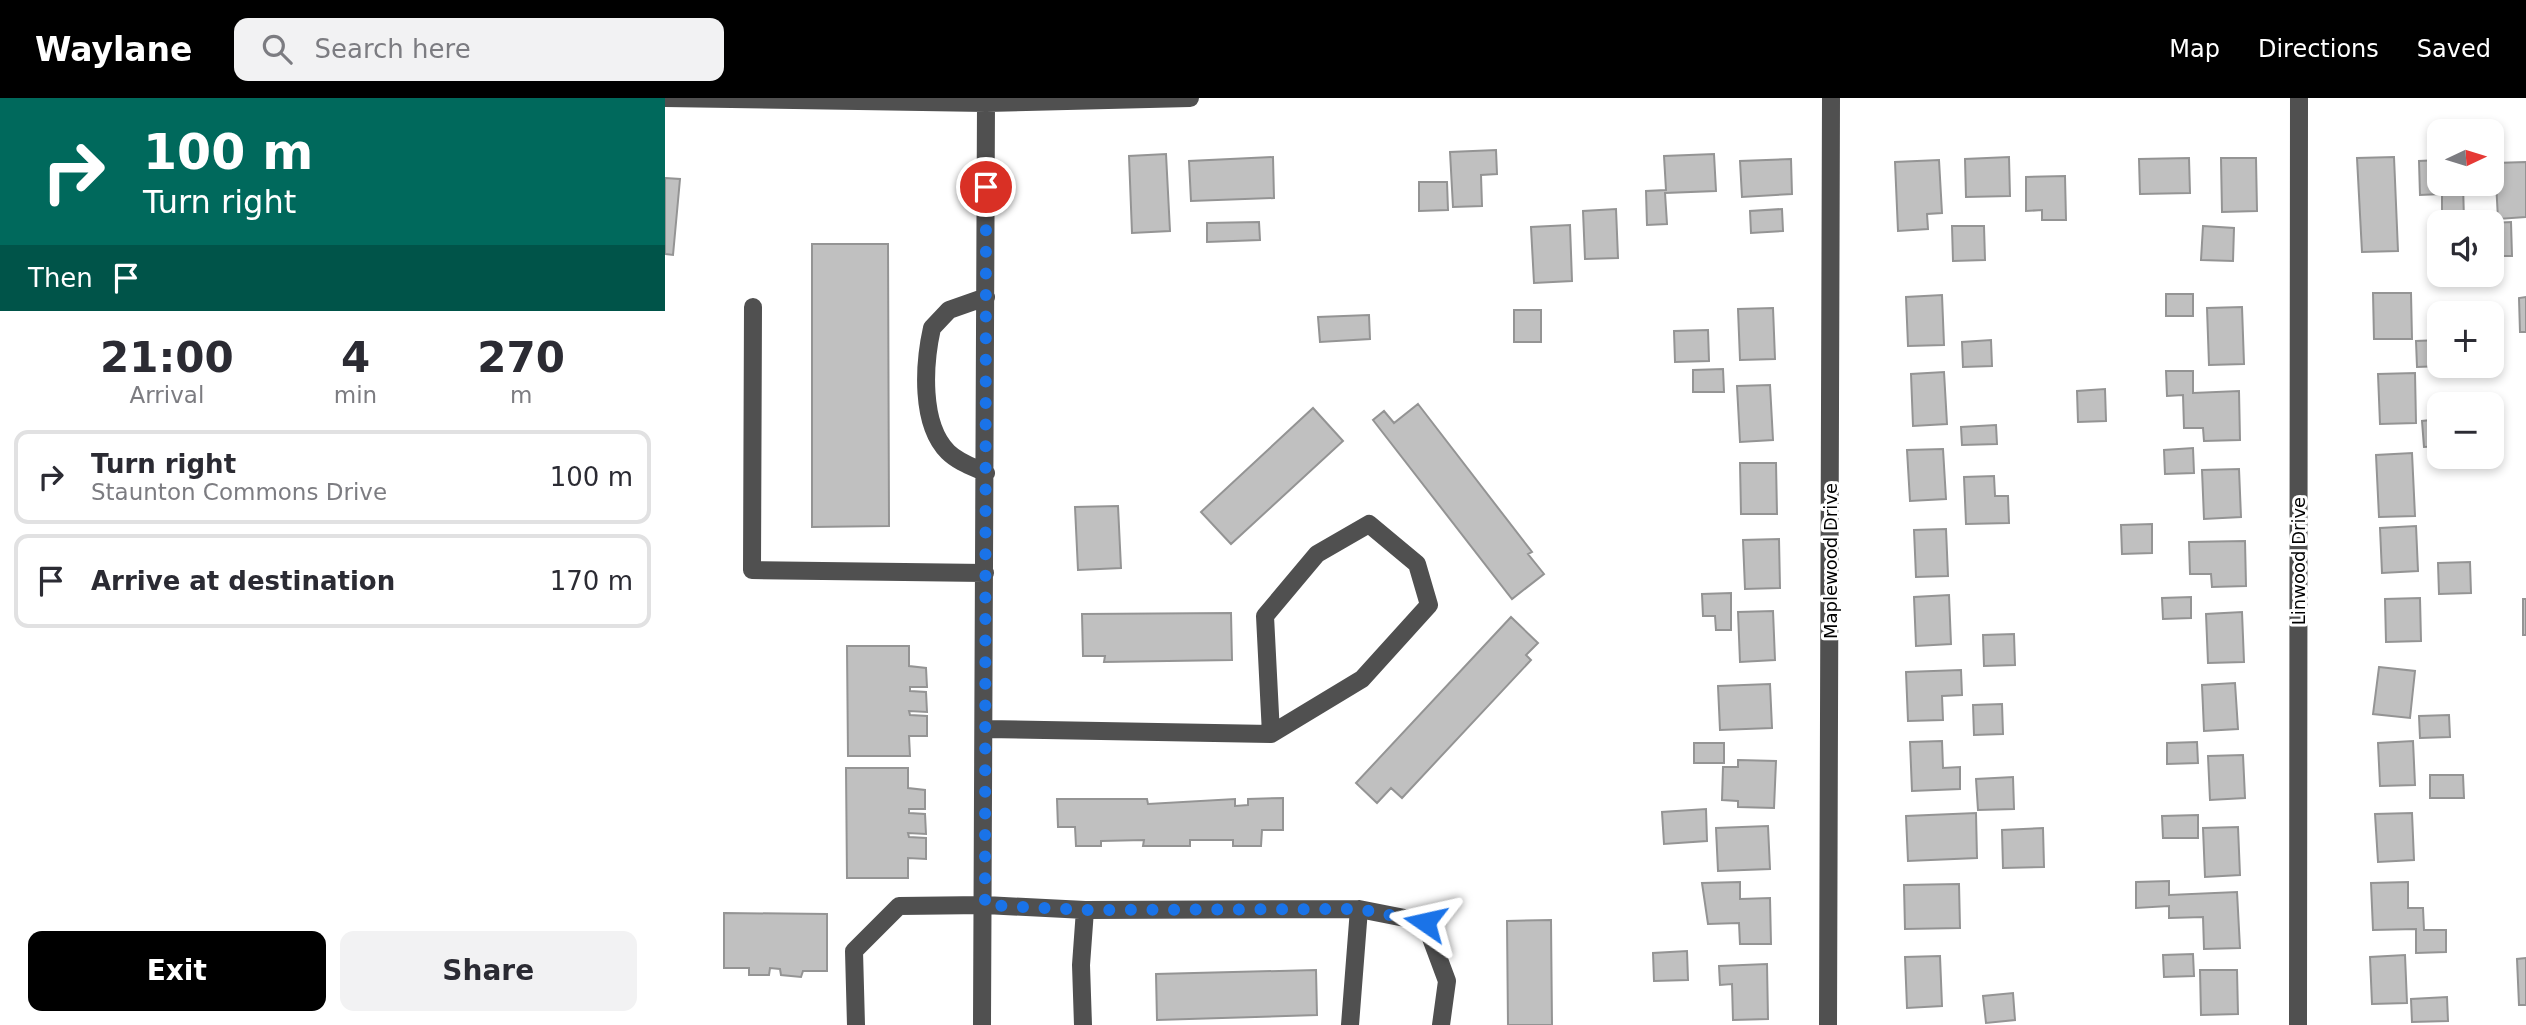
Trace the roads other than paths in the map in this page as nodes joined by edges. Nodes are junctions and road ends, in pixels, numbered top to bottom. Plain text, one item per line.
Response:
1 (665, 98) edge
2 (1190, 98) edge
3 (1832, 98) edge
4 (2299, 98) edge
5 (986, 103) junction
6 (986, 297) junction
7 (753, 307) dead end
8 (986, 473) junction
9 (985, 573) junction
10 (985, 729) junction
11 (1271, 734) junction
12 (985, 905) junction
13 (1359, 909) junction
14 (1085, 910) junction
15 (856, 1025) edge
16 (982, 1025) edge
17 (1083, 1025) edge
18 (1350, 1025) edge
19 (1441, 1025) edge
20 (1828, 1025) edge
21 (2298, 1025) edge

1 - 5 street
2 - 5 street
3 - 20 street, Maplewood Drive
4 - 21 street, Linwood Drive
5 - 6 street
6 - 8 street
6 - 8 street
7 - 9 street
8 - 9 street
9 - 10 street
10 - 11 street
10 - 12 street
11 - 11 street
12 - 14 street
12 - 15 street
12 - 16 street
13 - 14 street
13 - 18 street
13 - 19 street
14 - 17 street

